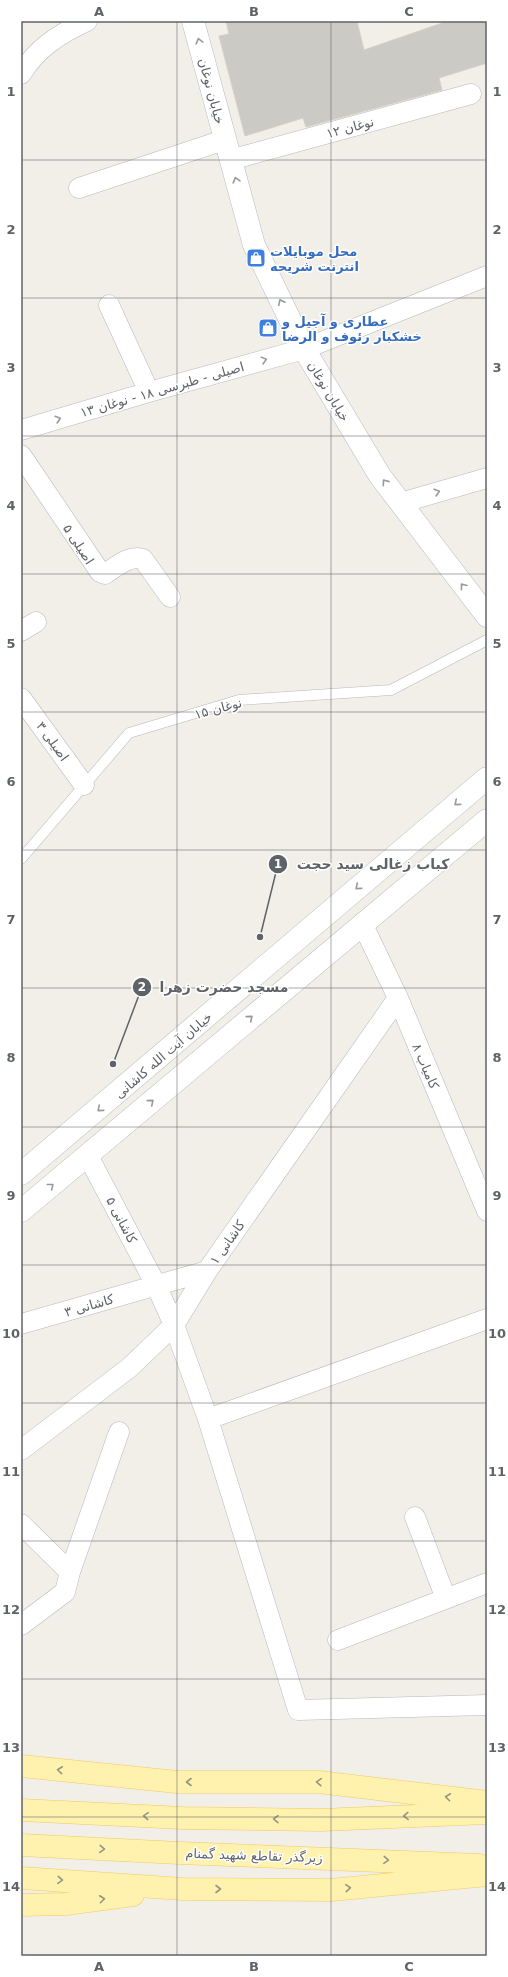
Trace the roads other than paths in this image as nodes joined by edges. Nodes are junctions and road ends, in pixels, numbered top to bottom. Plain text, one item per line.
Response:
1 (87, 21) edge
2 (193, 21) edge
3 (21, 74) edge
4 (471, 94) dead end
5 (227, 150) junction
6 (79, 188) dead end
7 (487, 276) edge
8 (109, 305) dead end
9 (304, 349) junction
10 (149, 392) junction
11 (21, 430) edge
12 (21, 455) edge
13 (487, 478) edge
14 (400, 503) junction
15 (170, 597) dead end
16 (487, 616) edge
17 (487, 640) edge
18 (21, 698) edge
19 (487, 778) edge
20 (84, 785) junction
21 (487, 820) edge
22 (21, 859) edge
23 (362, 923) junction
24 (398, 998) junction
25 (88, 1156) junction
26 (21, 1174) edge
27 (486, 1207) edge
28 (21, 1211) edge
29 (207, 1271) junction
30 (156, 1285) junction
31 (487, 1319) edge
32 (21, 1324) edge
33 (174, 1325) junction
34 (208, 1419) junction
35 (119, 1432) dead end
36 (21, 1450) edge
37 (415, 1517) dead end
38 (21, 1524) edge
39 (70, 1572) junction
40 (487, 1583) edge
41 (446, 1599) junction
42 (21, 1625) edge
43 (338, 1640) dead end
44 (487, 1705) edge
45 (21, 1766) edge
46 (487, 1802) edge
47 (21, 1810) edge
48 (487, 1812) edge
49 (21, 1845) edge
50 (487, 1865) edge
51 (487, 1875) edge
52 (21, 1878) edge
53 (183, 1889) junction
54 (21, 1904) edge

1 - 3 street
5 -> 2 main road, خیابان نوغان
4 - 5 street, نوغان ۱۲
5 - 6 street, نوغان ۱۲
9 -> 5 main road, خیابان نوغان
7 - 9 street, اصیلی - طبرسی ۱۸ - نوغان ۱۳
8 - 10 street
10 -> 9 street, اصیلی - طبرسی ۱۸ - نوغان ۱۳
14 -> 9 main road, خیابان نوغان
11 -> 10 street, اصیلی - طبرسی ۱۸ - نوغان ۱۳
12 - 15 street, اصیلی ۵
14 -> 13 street
16 -> 14 main road, خیابان نوغان
17 - 20 lane, نوغان ۱۵
18 - 20 street, اصیلی ۳
19 -> 26 main road, خیابان آیت الله کاشانی
20 - 22 lane, نوغان ۱۵
21 - 23 main road
23 - 24 street, کامیاب ۸
25 -> 23 main road
24 - 27 street, کامیاب ۸
24 - 29 street, کاشانی ۱
28 -> 25 main road
25 - 30 street, کاشانی ۵
29 - 30 street, کاشانی ۳
29 - 33 street, کاشانی ۱
30 - 32 street, کاشانی ۳
30 - 33 street, کاشانی ۵
31 - 34 street
33 - 34 street, کاشانی ۵
33 - 36 street, کاشانی ۱
34 - 44 street, کاشانی ۵
35 - 39 street
37 - 41 street
38 - 39 street
39 - 42 street
40 - 41 street
41 - 43 street
46 -> 45 main road
48 -> 47 main road
49 -> 50 main road, زیرگذر تقاطع شهید گمنام
53 -> 51 main road
52 -> 53 main road
54 -> 53 main road

